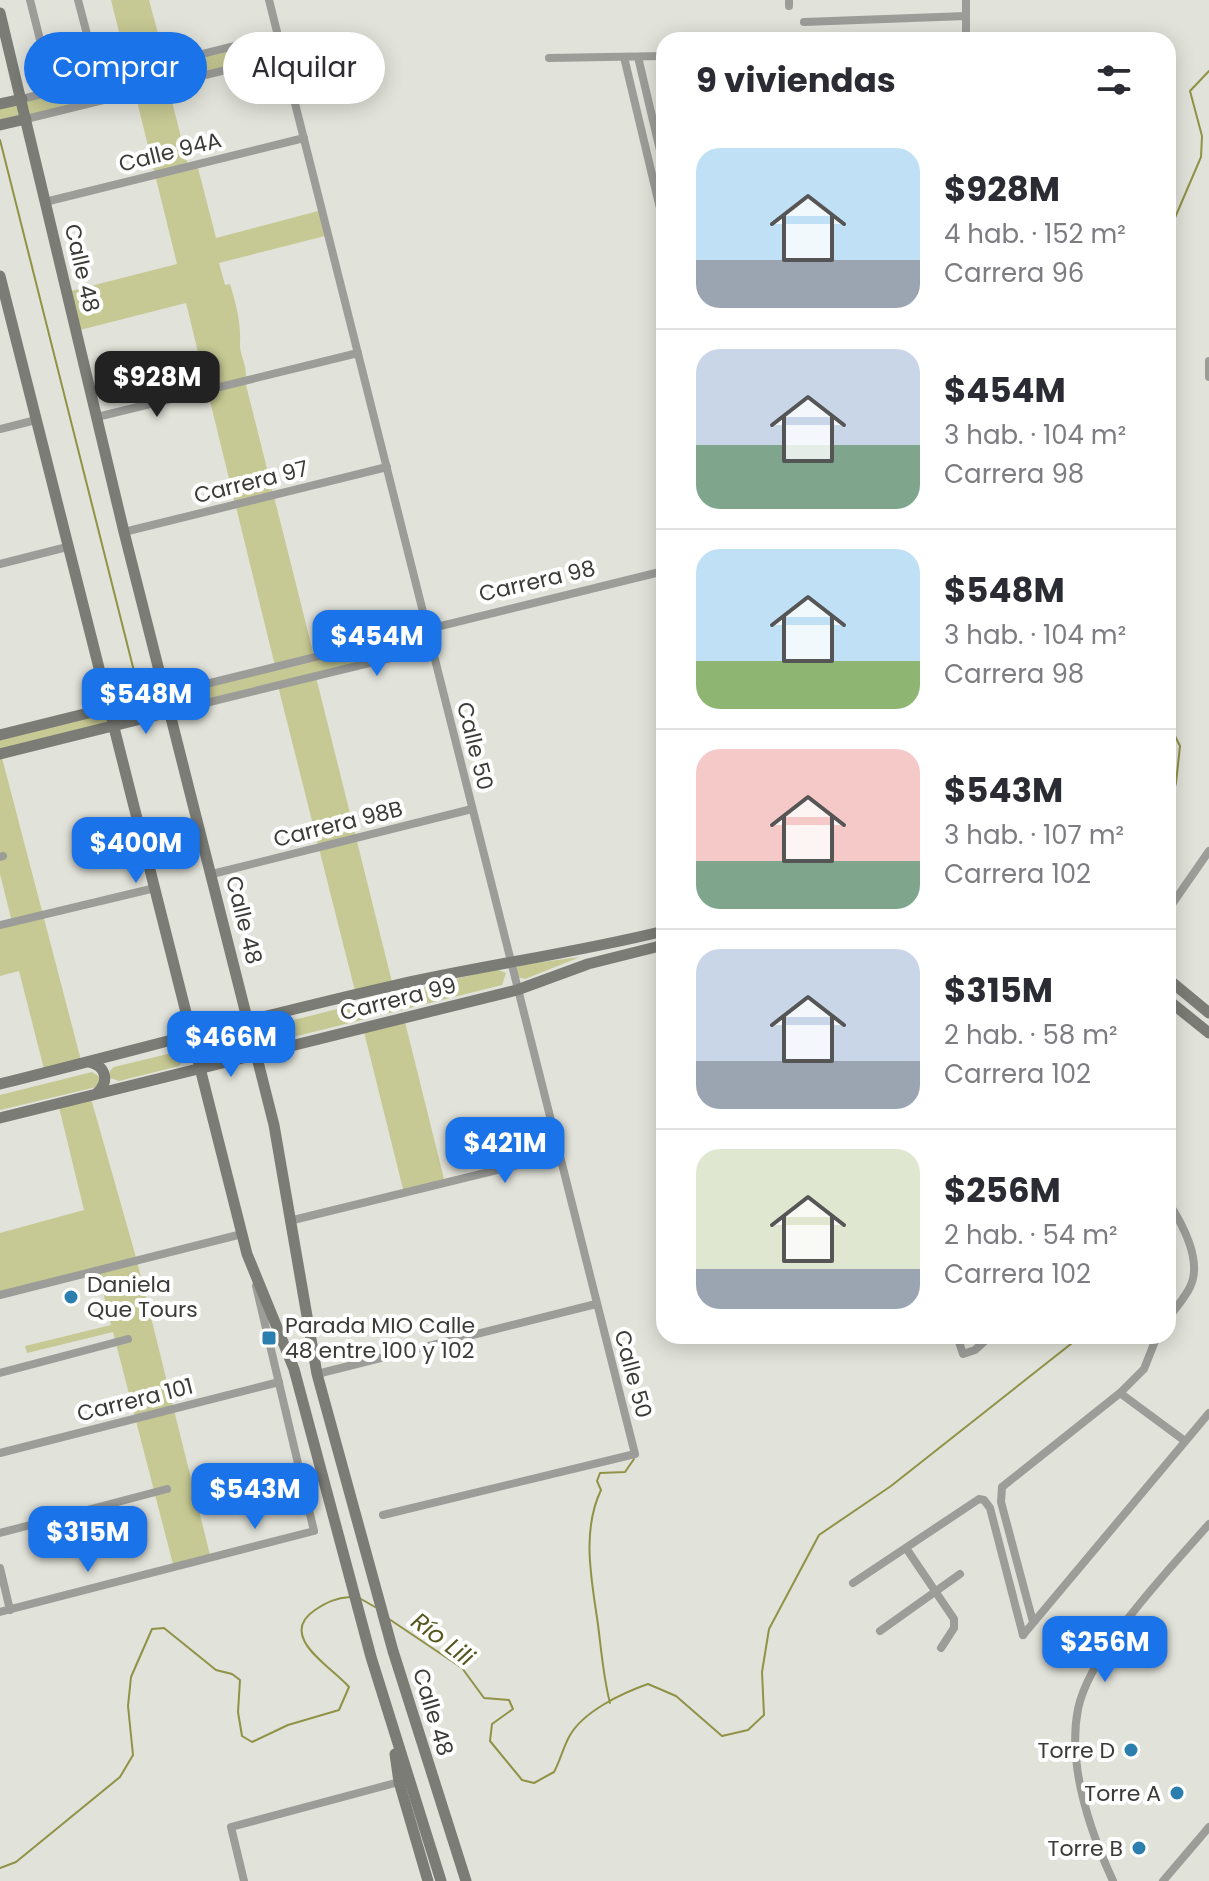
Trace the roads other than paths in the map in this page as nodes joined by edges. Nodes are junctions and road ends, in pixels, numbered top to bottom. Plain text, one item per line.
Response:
1 (30, 0) edge
2 (78, 0) edge
3 (269, 0) edge
4 (966, 0) edge
5 (0, 13) edge
6 (966, 16) junction
7 (804, 22) dead end
8 (38, 32) edge
9 (86, 32) edge
10 (277, 32) edge
11 (966, 32) edge
12 (656, 56) edge
13 (624, 57) junction
14 (638, 57) junction
15 (549, 58) dead end
16 (223, 71) edge
17 (22, 99) junction
18 (0, 104) edge
19 (295, 104) edge
20 (26, 119) junction
21 (0, 125) edge
22 (656, 133) edge
23 (304, 138) junction
24 (656, 191) edge
25 (45, 202) junction
26 (0, 276) edge
27 (2, 295) edge
28 (358, 353) junction
29 (1209, 361) edge
30 (1209, 377) edge
31 (97, 417) junction
32 (36, 420) junction
33 (0, 429) edge
34 (387, 467) junction
35 (124, 532) junction
36 (67, 547) junction
37 (0, 564) edge
38 (656, 573) edge
39 (427, 628) junction
40 (431, 648) junction
41 (165, 694) junction
42 (109, 708) junction
43 (169, 712) junction
44 (113, 726) junction
45 (0, 735) edge
46 (0, 754) edge
47 (472, 809) junction
48 (1209, 851) edge
49 (212, 874) junction
50 (155, 888) junction
51 (1176, 898) edge
52 (0, 925) edge
53 (656, 933) edge
54 (656, 947) edge
55 (509, 960) junction
56 (1176, 986) edge
57 (517, 990) junction
58 (1176, 1006) edge
59 (1209, 1013) edge
60 (248, 1022) junction
61 (1209, 1033) edge
62 (190, 1036) junction
63 (255, 1055) junction
64 (89, 1062) junction
65 (198, 1069) junction
66 (0, 1084) edge
67 (97, 1093) junction
68 (0, 1118) edge
69 (558, 1155) junction
70 (1176, 1217) edge
71 (289, 1221) junction
72 (242, 1234) junction
73 (247, 1254) junction
74 (0, 1295) edge
75 (596, 1304) junction
76 (1176, 1307) edge
77 (128, 1339) dead end
78 (959, 1344) edge
79 (979, 1344) edge
80 (1154, 1344) edge
81 (0, 1373) edge
82 (317, 1374) junction
83 (279, 1382) junction
84 (1120, 1393) junction
85 (1209, 1413) edge
86 (1185, 1441) junction
87 (0, 1453) edge
88 (167, 1489) dead end
89 (383, 1515) dead end
90 (1209, 1524) edge
91 (0, 1533) edge
92 (906, 1548) junction
93 (0, 1568) edge
94 (960, 1574) dead end
95 (853, 1583) dead end
96 (935, 1591) junction
97 (10, 1610) junction
98 (0, 1612) edge
99 (1033, 1622) junction
100 (880, 1631) dead end
101 (941, 1648) dead end
102 (391, 1724) junction
103 (399, 1782) junction
104 (1209, 1827) edge
105 (244, 1881) edge
106 (428, 1881) edge
107 (441, 1881) edge
108 (466, 1881) edge
109 (1113, 1881) edge
110 (1163, 1881) edge

1 - 8 street
2 - 9 street
3 - 10 street, Calle 50
4 - 6 street
5 - 17 main road, Calle 48
6 - 7 street
6 - 11 street
12 - 14 street
13 - 14 street
13 - 15 street
13 - 24 street
14 - 22 street
16 - 20 street
17 - 18 main road
17 - 20 main road, Calle 48
19 - 23 street, Calle 50
20 - 21 main road
20 - 25 main road, Calle 48
23 - 25 street, Calle 94A
23 - 28 street, Calle 50
25 - 31 main road, Calle 48
26 - 27 main road, Calle 48
27 - 32 main road, Calle 48
28 - 31 street
28 - 34 street, Calle 50
29 - 30 street
31 - 35 main road, Calle 48
32 - 33 street
32 - 36 main road, Calle 48
34 - 35 street, Carrera 97
34 - 39 street, Calle 50
35 - 41 main road, Calle 48
36 - 37 street
36 - 42 main road, Calle 48
38 - 39 street, Carrera 98
39 - 40 street, Calle 50
39 - 41 street, Carrera 98
40 - 43 street
40 - 47 street, Calle 50
41 - 42 main road, Carrera 98
41 - 43 main road, Calle 48
42 - 44 main road, Calle 48
42 - 45 main road, Carrera 98
43 - 44 main road
43 - 49 main road, Calle 48
44 - 46 main road
44 - 50 main road, Calle 48
47 - 49 street, Carrera 98B
47 - 55 street, Calle 50
48 - 51 street
49 - 60 main road, Calle 48
50 - 52 street
50 - 62 main road, Calle 48
53 - 55 main road, Carrera 99
54 - 57 main road, Carrera 99
55 - 57 street, Calle 50
55 - 60 main road, Carrera 99
56 - 59 main road
57 - 63 main road, Carrera 99
57 - 69 street, Calle 50
58 - 61 main road
60 - 62 main road, Carrera 99
60 - 63 main road, Calle 48
62 - 64 main road, Carrera 99
62 - 65 main road, Calle 48
63 - 65 main road, Carrera 99
63 - 71 main road, Calle 48
64 - 66 main road, Carrera 99
64 - 67 main road
65 - 67 main road, Carrera 99
65 - 72 main road, Calle 48
67 - 68 main road, Carrera 99
69 - 71 street
69 - 75 street, Calle 50
70 - 76 street
71 - 82 main road, Calle 48
72 - 73 main road, Calle 48
72 - 74 street
73 - 83 street, Calle 48
73 - 102 main road, Calle 48
75 - 82 street
75 - 89 street, Calle 50
77 - 81 street
78 - 79 street
80 - 84 street
82 - 108 main road, Calle 48
83 - 87 street, Carrera 101
83 - 97 street, Calle 48
84 - 86 street
84 - 99 street
85 - 86 street
86 - 99 street
88 - 91 street
90 - 109 street
92 - 95 street
92 - 96 street
92 - 99 street
93 - 97 street
94 - 96 street
96 - 100 street
96 - 101 street
97 - 98 street
102 - 103 main road
102 - 107 main road, Calle 48
103 - 105 street
103 - 106 main road
104 - 110 street

